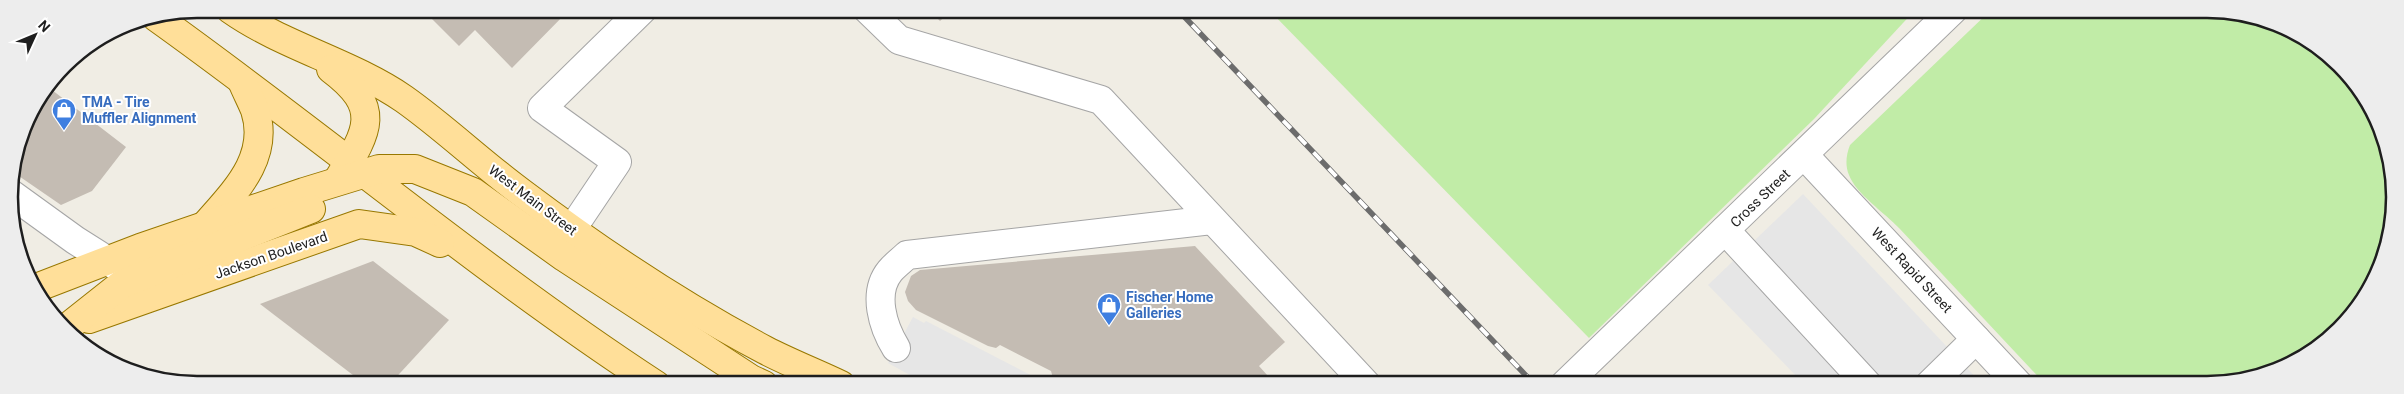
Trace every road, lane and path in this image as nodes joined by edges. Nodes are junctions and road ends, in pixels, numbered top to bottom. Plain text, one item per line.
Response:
1 (245, 18) edge
2 (634, 18) edge
3 (876, 18) edge
4 (1945, 18) edge
5 (162, 21) edge
6 (312, 54) junction
7 (242, 80) junction
8 (1804, 154) junction
9 (350, 173) junction
10 (18, 199) edge
11 (1212, 220) junction
12 (202, 228) junction
13 (572, 229) junction
14 (1726, 230) junction
15 (109, 260) junction
16 (477, 260) junction
17 (136, 279) junction
18 (41, 286) edge
19 (70, 324) edge
20 (72, 325) edge
21 (1976, 339) junction
22 (896, 348) dead end
23 (642, 376) edge
24 (746, 376) edge
25 (821, 376) edge
26 (1359, 376) edge
27 (1573, 376) edge
28 (1860, 376) edge
29 (1937, 376) edge
30 (2011, 376) edge

1 - 6 main road, West Main Street
2 - 13 street
3 - 11 street
4 - 8 street, Cross Street
5 - 7 main road
6 - 9 main road
6 - 13 main road, West Main Street
7 - 9 main road
7 - 12 main road
8 - 14 street, Cross Street
8 - 21 street, West Rapid Street
9 - 12 main road
9 - 16 main road
9 - 17 main road
9 - 24 main road
10 - 15 street
11 - 22 street
11 - 26 street
12 - 15 main road
13 - 25 main road, West Main Street
14 - 27 street, Cross Street
14 - 28 street
15 - 17 street
15 - 18 main road
16 - 20 main road, Jackson Boulevard
16 - 23 main road
17 - 19 main road
21 - 29 street
21 - 30 street, West Rapid Street

